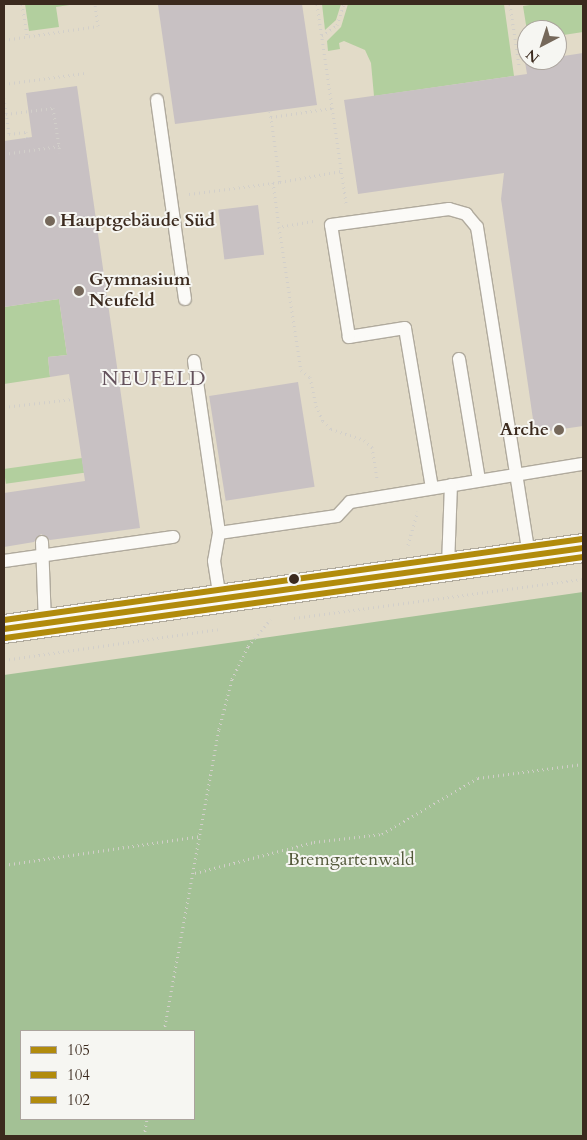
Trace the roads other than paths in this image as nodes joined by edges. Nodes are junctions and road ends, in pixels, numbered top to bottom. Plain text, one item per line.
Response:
1 (157, 100) dead end
2 (185, 299) dead end
3 (459, 359) dead end
4 (194, 361) dead end
5 (583, 464) edge
6 (515, 474) junction
7 (479, 480) junction
8 (451, 485) junction
9 (432, 488) junction
10 (219, 533) junction
11 (173, 537) dead end
12 (42, 542) dead end
13 (583, 548) edge
14 (42, 556) junction
15 (529, 556) junction
16 (4, 561) edge
17 (448, 566) junction
18 (220, 598) junction
19 (45, 623) junction
20 (4, 628) edge

1 - 2 lane
3 - 7 lane
4 - 10 lane
5 - 6 lane
6 - 7 lane
6 - 9 lane
6 - 15 lane
7 - 8 lane
8 - 9 lane
8 - 17 lane
9 - 10 lane
10 - 18 lane
11 - 14 lane
12 - 14 lane
13 - 15 main road
14 - 16 lane
14 - 19 lane
15 - 17 main road
17 - 18 main road
18 - 19 main road
19 - 20 main road

